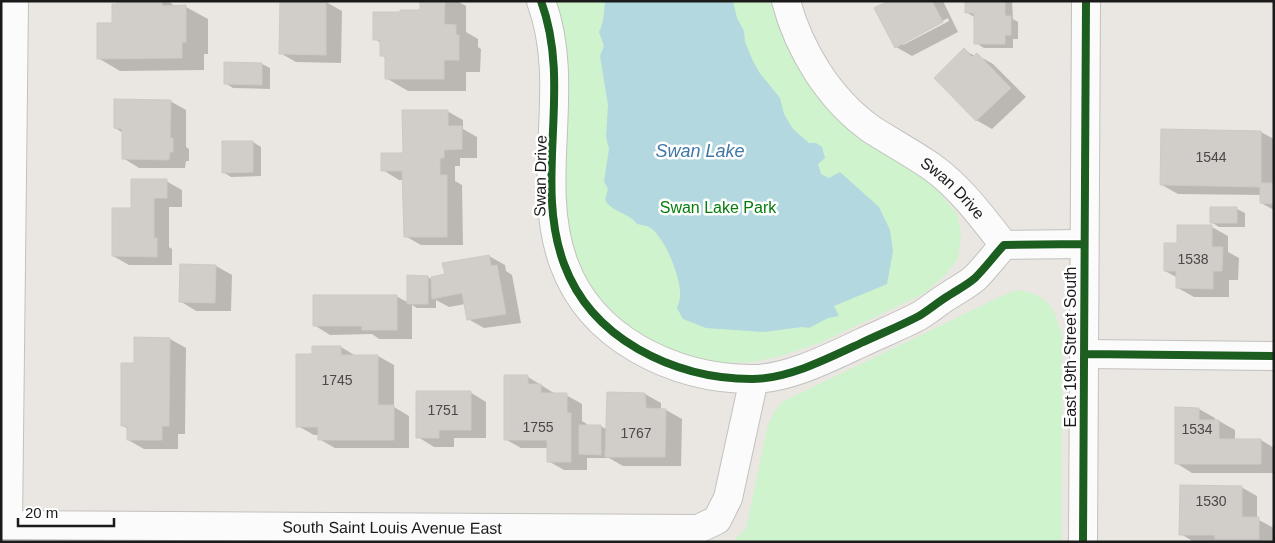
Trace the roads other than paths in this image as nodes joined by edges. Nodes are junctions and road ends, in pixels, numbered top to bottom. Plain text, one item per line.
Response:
1 (541, 1) edge
2 (786, 1) edge
3 (1086, 1) edge
4 (1, 2) edge
5 (14, 2) edge
6 (1083, 244) junction
7 (1004, 245) junction
8 (1085, 354) junction
9 (1274, 356) edge
10 (754, 379) junction
11 (5, 525) edge
12 (154, 534) edge
13 (1083, 542) edge

1 - 10 street, Swan Drive
2 - 7 street, Swan Drive
3 - 6 street, East 19th Street South
4 - 5 street
5 - 11 street
6 - 7 street
6 - 8 street, East 19th Street South
7 - 10 street
8 - 9 street
8 - 13 street, East 19th Street South
10 - 12 street, South Saint Louis Avenue East
11 - 12 street, South Saint Louis Avenue East

